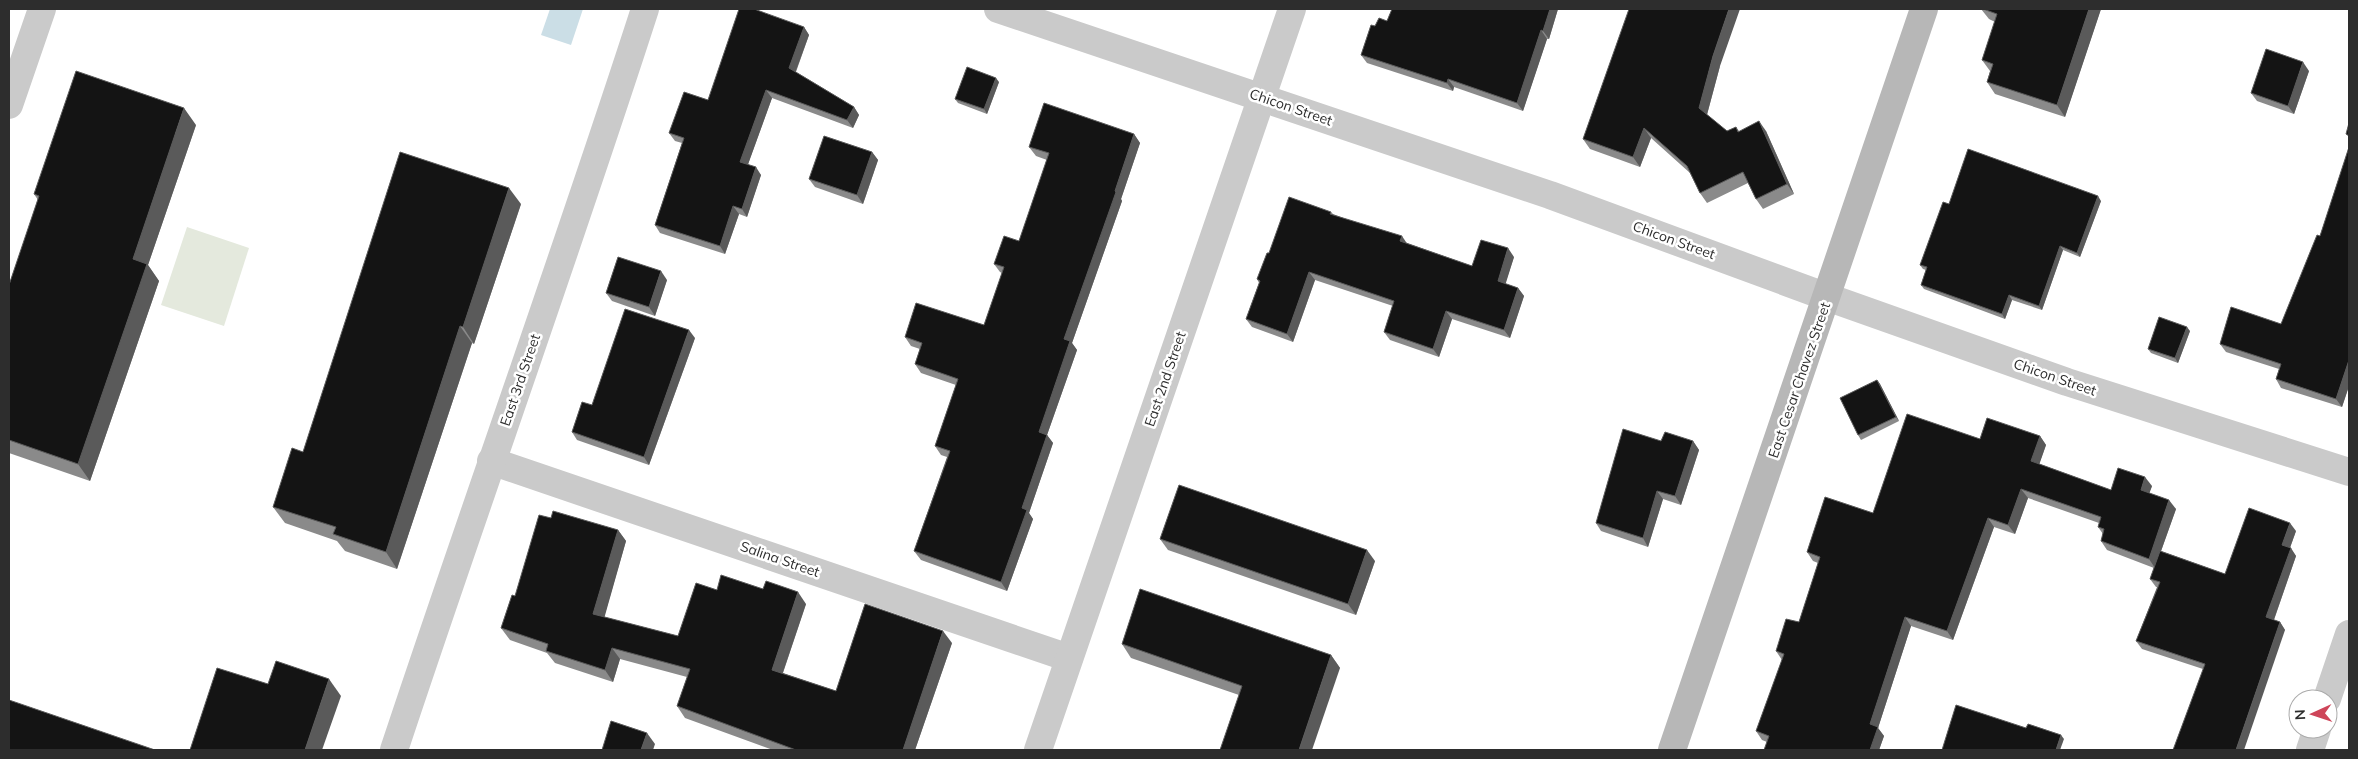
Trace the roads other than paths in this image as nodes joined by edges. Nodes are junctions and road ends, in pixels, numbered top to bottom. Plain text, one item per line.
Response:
1 (42, 9) edge
2 (645, 9) edge
3 (998, 9) edge
4 (1292, 9) edge
5 (1924, 9) edge
6 (1262, 97) junction
7 (9, 105) edge
8 (1828, 297) junction
9 (491, 461) junction
10 (2349, 472) edge
11 (2349, 634) edge
12 (1069, 658) junction
13 (2330, 689) edge
14 (394, 750) edge
15 (1038, 750) edge
16 (1672, 750) edge

1 - 7 street
2 - 9 street, East 3rd Street
3 - 6 street, Chicon Street
4 - 6 street, East 2nd Street
5 - 8 main road, East Cesar Chavez Street
6 - 8 street, Chicon Street
6 - 12 street, East 2nd Street
8 - 10 street, Chicon Street
8 - 16 main road, East Cesar Chavez Street
9 - 12 street, Salina Street
9 - 14 street, East 3rd Street
11 - 13 street
12 - 15 street, East 2nd Street

